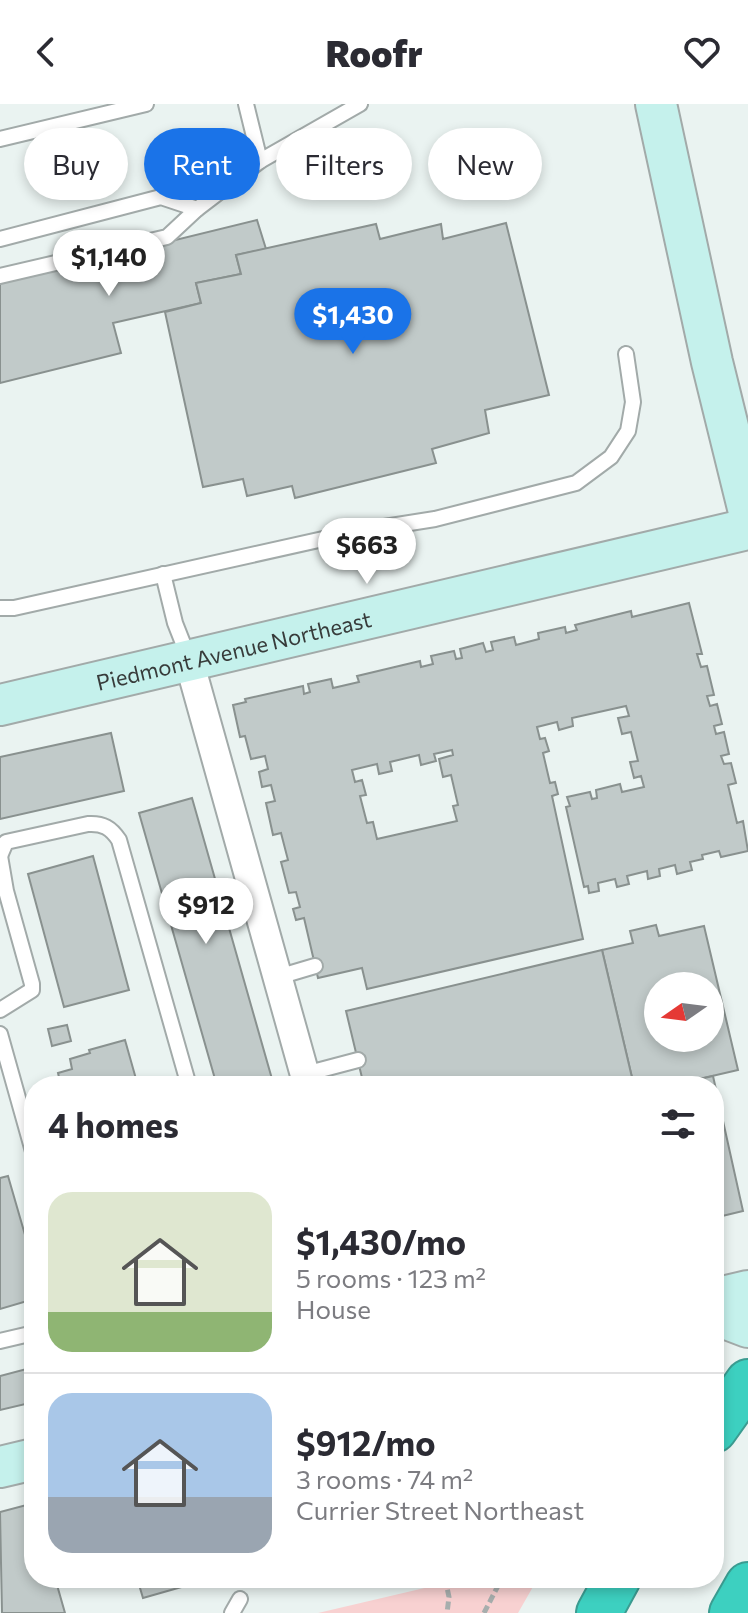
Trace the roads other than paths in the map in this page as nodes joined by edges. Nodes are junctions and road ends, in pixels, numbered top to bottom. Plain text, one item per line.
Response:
1 (146, 104) edge
2 (246, 104) edge
3 (360, 104) edge
4 (656, 104) edge
5 (252, 128) edge
6 (0, 139) edge
7 (260, 161) edge
8 (209, 200) edge
9 (197, 209) junction
10 (0, 239) edge
11 (0, 276) edge
12 (626, 354) dead end
13 (748, 508) edge
14 (748, 529) edge
15 (163, 574) junction
16 (0, 608) edge
17 (189, 661) junction
18 (0, 705) edge
19 (0, 856) edge
20 (315, 966) dead end
21 (278, 977) junction
22 (0, 1010) edge
23 (0, 1034) edge
24 (358, 1060) dead end
25 (186, 1076) edge
26 (305, 1076) edge
27 (316, 1076) edge
28 (24, 1119) edge
29 (748, 1291) edge
30 (724, 1297) edge
31 (724, 1318) edge
32 (748, 1327) edge
33 (24, 1335) edge
34 (0, 1341) edge
35 (748, 1382) edge
36 (724, 1416) edge
37 (24, 1461) edge
38 (0, 1467) edge
39 (748, 1585) edge
40 (613, 1588) edge
41 (240, 1599) dead end
42 (232, 1613) edge
43 (599, 1613) edge
44 (732, 1613) edge

1 - 6 lane
2 - 5 lane
3 - 7 lane
4 - 13 main road
8 - 9 lane
9 - 10 lane
9 - 11 lane
12 - 15 lane
14 - 17 main road, Piedmont Avenue Northeast
15 - 16 lane
15 - 17 lane
17 - 18 main road, Piedmont Avenue Northeast
17 - 21 street
19 - 22 lane
19 - 25 lane
20 - 21 lane
21 - 26 street
23 - 28 lane
24 - 27 lane
29 - 30 main road
31 - 32 main road
33 - 34 lane
35 - 36 highway
37 - 38 main road
39 - 44 highway
40 - 43 highway
41 - 42 lane

